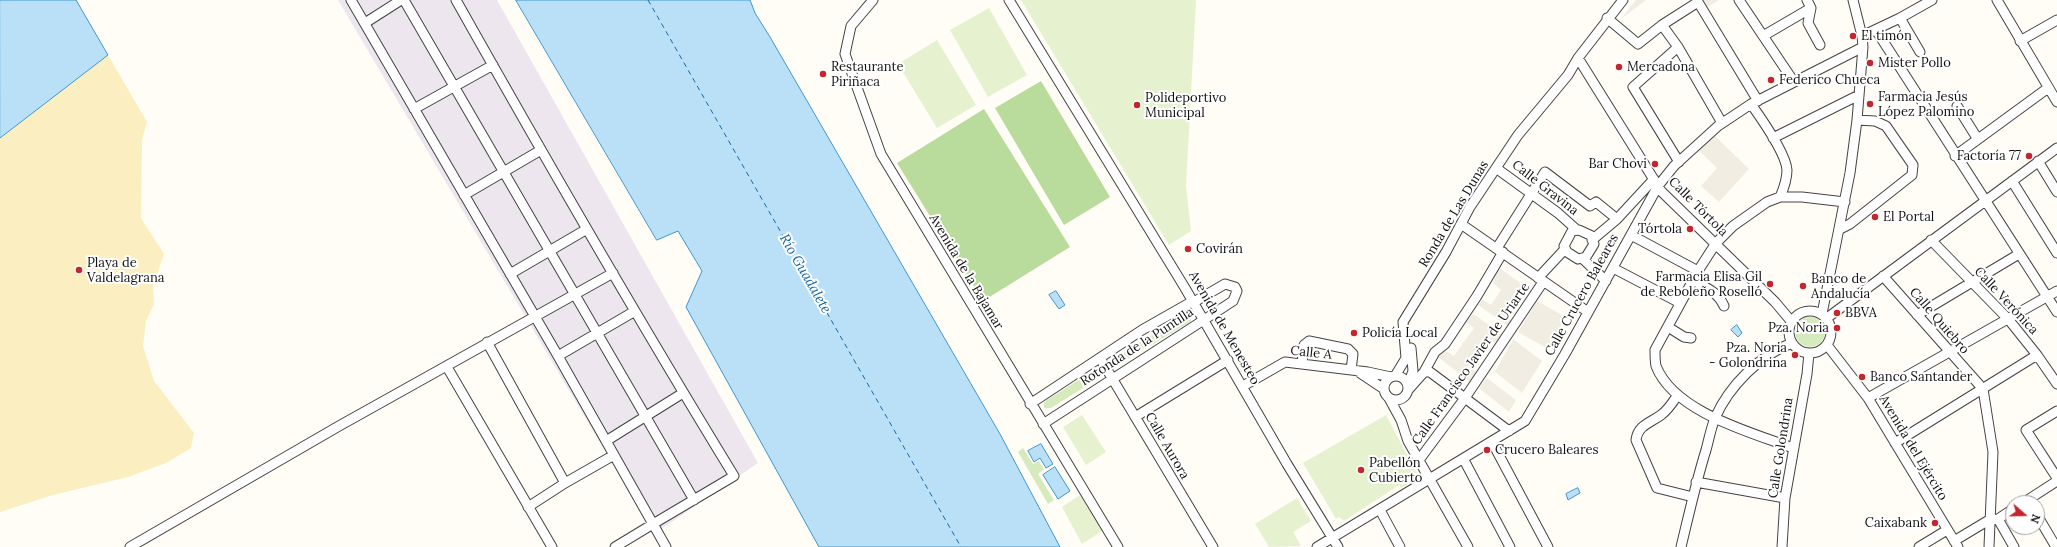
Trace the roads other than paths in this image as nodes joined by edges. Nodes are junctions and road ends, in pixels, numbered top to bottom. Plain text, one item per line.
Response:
1 (351, 0) edge
2 (403, 0) edge
3 (456, 0) edge
4 (873, 0) edge
5 (1009, 0) edge
6 (1623, 0) edge
7 (1853, 0) edge
8 (1932, 0) edge
9 (1997, 0) edge
10 (1742, 1) edge
11 (1809, 4) edge
12 (1607, 18) junction
13 (1900, 18) junction
14 (2057, 20) edge
15 (365, 23) junction
16 (1662, 25) junction
17 (1876, 30) junction
18 (1762, 36) junction
19 (1862, 36) junction
20 (2020, 41) junction
21 (1820, 45) dead end
22 (1678, 47) junction
23 (1863, 47) junction
24 (1920, 52) dead end
25 (1578, 58) junction
26 (493, 65) junction
27 (1794, 82) junction
28 (454, 87) junction
29 (2048, 88) junction
30 (1859, 95) junction
31 (1755, 102) junction
32 (2057, 102) edge
33 (1957, 106) dead end
34 (414, 109) junction
35 (1857, 120) junction
36 (1722, 123) junction
37 (1773, 138) junction
38 (1977, 138) junction
39 (2057, 148) edge
40 (541, 150) junction
41 (1956, 156) junction
42 (2038, 161) junction
43 (1678, 162) junction
44 (1496, 168) junction
45 (503, 172) junction
46 (2012, 181) junction
47 (1656, 183) junction
48 (2057, 192) edge
49 (1531, 193) junction
50 (464, 195) junction
51 (1780, 197) junction
52 (1985, 200) junction
53 (1845, 202) junction
54 (1617, 219) junction
55 (1461, 224) junction
56 (587, 229) junction
57 (1840, 229) junction
58 (1577, 230) junction
59 (1631, 235) junction
60 (1592, 240) junction
61 (1931, 240) junction
62 (1716, 243) junction
63 (1565, 249) junction
64 (549, 250) junction
65 (1500, 250) junction
66 (2057, 253) edge
67 (2019, 254) junction
68 (1582, 258) junction
69 (1613, 268) junction
70 (1698, 271) junction
71 (613, 272) junction
72 (510, 274) junction
73 (1882, 276) junction
74 (1541, 280) junction
75 (1693, 280) junction
76 (1606, 281) junction
77 (1971, 282) junction
78 (2057, 291) edge
79 (574, 293) junction
80 (2048, 297) junction
81 (1193, 302) junction
82 (1680, 303) junction
83 (1724, 306) dead end
84 (635, 311) junction
85 (1588, 312) junction
86 (2057, 312) edge
87 (1917, 315) junction
88 (534, 316) junction
89 (1824, 316) junction
90 (1204, 319) junction
91 (2009, 320) junction
92 (1792, 321) junction
93 (1403, 322) junction
94 (1668, 327) junction
95 (597, 333) junction
96 (1691, 338) dead end
97 (487, 342) junction
98 (1792, 343) junction
99 (1827, 345) junction
100 (1809, 353) junction
101 (1950, 353) junction
102 (2037, 355) junction
103 (558, 356) junction
104 (1100, 358) junction
105 (1228, 360) junction
106 (1302, 363) junction
107 (447, 367) junction
108 (1354, 371) junction
109 (1424, 372) junction
110 (1393, 377) junction
111 (1112, 378) junction
112 (2057, 384) edge
113 (1243, 386) junction
114 (1408, 388) junction
115 (1384, 389) junction
116 (1983, 389) junction
117 (683, 393) junction
118 (1677, 396) junction
119 (1389, 398) junction
120 (1465, 398) junction
121 (1868, 398) junction
122 (1400, 400) junction
123 (1030, 404) junction
124 (2057, 411) edge
125 (645, 416) junction
126 (1135, 417) junction
127 (1715, 418) junction
128 (1401, 420) junction
129 (1043, 424) junction
130 (1510, 431) junction
131 (606, 441) junction
132 (1492, 442) junction
133 (1895, 443) junction
134 (1793, 448) junction
135 (614, 455) junction
136 (1419, 460) junction
137 (1464, 460) junction
138 (2057, 478) edge
139 (1430, 479) junction
140 (2057, 481) edge
141 (1696, 482) junction
142 (565, 483) junction
143 (2037, 495) edge
144 (1693, 497) junction
145 (1785, 498) junction
146 (694, 500) junction
147 (528, 507) junction
148 (1380, 510) junction
149 (2005, 514) edge
150 (1994, 520) junction
151 (653, 524) junction
152 (2045, 528) edge
153 (1947, 530) junction
154 (1332, 538) junction
155 (1956, 544) edge
156 (130, 547) edge
157 (552, 547) edge
158 (615, 547) edge
159 (666, 547) edge
160 (1118, 547) edge
161 (1213, 547) edge
162 (1317, 547) edge
163 (1338, 547) edge
164 (1400, 547) edge
165 (1468, 547) edge
166 (1510, 547) edge
167 (1548, 547) edge
168 (1684, 547) edge
169 (1782, 547) edge
170 (1919, 547) edge
171 (1989, 547) edge
172 (2014, 547) edge
173 (2056, 547) edge

1 - 15 street
2 - 15 street
2 - 28 street
3 - 26 street
4 - 123 street, Avenida de la Bajamar
5 - 81 street, Avenida de Menesteo
6 - 12 street, Ronda de Las Dunas
7 - 19 street
8 - 13 street
9 - 20 street
10 - 18 street
11 - 18 street
11 - 21 street
12 - 16 street
12 - 25 street, Ronda de Las Dunas
13 - 17 street
13 - 24 street
14 - 20 street
15 - 34 street
16 - 22 street
16 - 31 street
17 - 19 street
17 - 41 street
18 - 27 street
19 - 23 street
20 - 29 street
22 - 36 street
22 - 43 street
23 - 27 street, Calle Crucero Baleares
23 - 30 street
25 - 44 street, Ronda de Las Dunas
25 - 47 street, Calle Tórtola
26 - 28 street
26 - 40 street
27 - 31 street, Calle Crucero Baleares
28 - 34 street
28 - 45 street
29 - 32 street
29 - 38 street
30 - 35 street
30 - 37 street
31 - 36 street, Calle Crucero Baleares
31 - 37 street
33 - 38 street
34 - 50 street
35 - 53 street
35 - 57 street
36 - 43 street, Calle Crucero Baleares
37 - 51 street
38 - 41 street
39 - 42 street
40 - 45 street
40 - 56 street
41 - 52 street
42 - 46 street
42 - 48 street
43 - 47 street, Calle Crucero Baleares
44 - 49 street, Calle Gravina
44 - 55 street, Ronda de Las Dunas
45 - 50 street
45 - 64 street
46 - 52 street
46 - 66 street
47 - 54 street
47 - 59 street, Calle Crucero Baleares
47 - 62 street, Calle Tórtola
49 - 54 street
49 - 58 street, Calle Gravina
49 - 65 street
50 - 72 street
51 - 53 street
51 - 62 street
52 - 61 street
52 - 67 street
53 - 57 street
54 - 60 street
55 - 65 street
55 - 93 street, Ronda de Las Dunas
56 - 64 street
56 - 71 street
57 - 89 street
58 - 60 street
58 - 63 street
59 - 69 street, Calle Crucero Baleares
59 - 70 street
60 - 68 street
61 - 73 street
61 - 77 street, Calle Verónica
62 - 70 street
62 - 92 street, Calle Tórtola
63 - 68 street
63 - 74 street, Calle Francisco Javier de Uriarte
64 - 72 street
64 - 79 street
65 - 74 street
65 - 109 street
67 - 77 street
67 - 80 street
68 - 76 street
69 - 76 street, Calle Crucero Baleares
69 - 82 street
70 - 75 street
71 - 79 street
71 - 84 street
72 - 88 street
73 - 87 street, Calle Quiebro
73 - 89 street
74 - 85 street
74 - 120 street, Calle Francisco Javier de Uriarte
75 - 82 street
75 - 83 street
76 - 85 street, Calle Crucero Baleares
77 - 87 street
77 - 91 street, Calle Verónica
78 - 80 street
79 - 88 street
79 - 95 street
80 - 86 street
80 - 91 street
81 - 90 street, Avenida de Menesteo
81 - 90 street, Rotonda de la Puntilla
81 - 104 street
82 - 94 street
84 - 95 street
84 - 117 street
85 - 130 street, Calle Crucero Baleares
87 - 101 street, Calle Quiebro
88 - 97 street
88 - 103 street
89 - 92 street
89 - 99 street
90 - 105 street, Avenida de Menesteo
90 - 111 street, Rotonda de la Puntilla
91 - 101 street
91 - 102 street, Calle Verónica
92 - 98 street
93 - 110 street
93 - 114 street
94 - 96 street
94 - 118 street
95 - 103 street
95 - 125 street
97 - 107 street
97 - 142 street
98 - 100 street
98 - 127 street
99 - 100 street
99 - 121 street, Avenida del Ejército
100 - 134 street, Calle Golondrina
101 - 116 street, Calle Quiebro
101 - 121 street
102 - 112 street, Calle Verónica
102 - 116 street
103 - 131 street
104 - 111 street, Calle Aurora
104 - 123 street
105 - 113 street, Avenida de Menesteo
105 - 126 street
106 - 108 street, Calle A
106 - 108 street
106 - 113 street, Calle A
107 - 147 street
107 - 156 street
108 - 110 street, Calle A
108 - 115 street, Calle A
109 - 114 street
109 - 120 street
110 - 114 street
110 - 115 street
111 - 126 street, Calle Aurora
111 - 129 street, Rotonda de la Puntilla
113 - 154 street, Avenida de Menesteo
114 - 122 street
115 - 119 street
116 - 133 street
116 - 150 street
117 - 125 street
117 - 146 street
118 - 127 street
118 - 144 street
119 - 122 street
119 - 128 street
120 - 130 street
120 - 136 street, Calle Francisco Javier de Uriarte
121 - 133 street, Avenida del Ejército
122 - 128 street
123 - 129 street, Avenida de la Bajamar
124 - 138 street
125 - 131 street
125 - 146 street
126 - 161 street, Calle Aurora
127 - 134 street
127 - 141 street
128 - 136 street
129 - 160 street, Avenida de la Bajamar
130 - 132 street, Calle Crucero Baleares
131 - 135 street
132 - 137 street, Calle Crucero Baleares
132 - 167 street
133 - 153 street, Avenida del Ejército
134 - 145 street, Calle Golondrina
135 - 142 street
135 - 151 street
136 - 139 street
137 - 139 street, Calle Crucero Baleares
137 - 166 street
139 - 148 street, Calle Crucero Baleares
139 - 165 street
140 - 143 street
141 - 144 street
141 - 145 street
142 - 147 street
144 - 168 street
145 - 169 street, Calle Golondrina
146 - 151 street
147 - 157 street
148 - 154 street, Calle Crucero Baleares
148 - 164 street
149 - 150 street
150 - 155 street
150 - 171 street
150 - 172 street
151 - 158 street
151 - 159 street
152 - 173 street
153 - 155 street, Avenida del Ejército
153 - 170 street
154 - 162 street, Calle Crucero Baleares
154 - 163 street, Avenida de Menesteo

